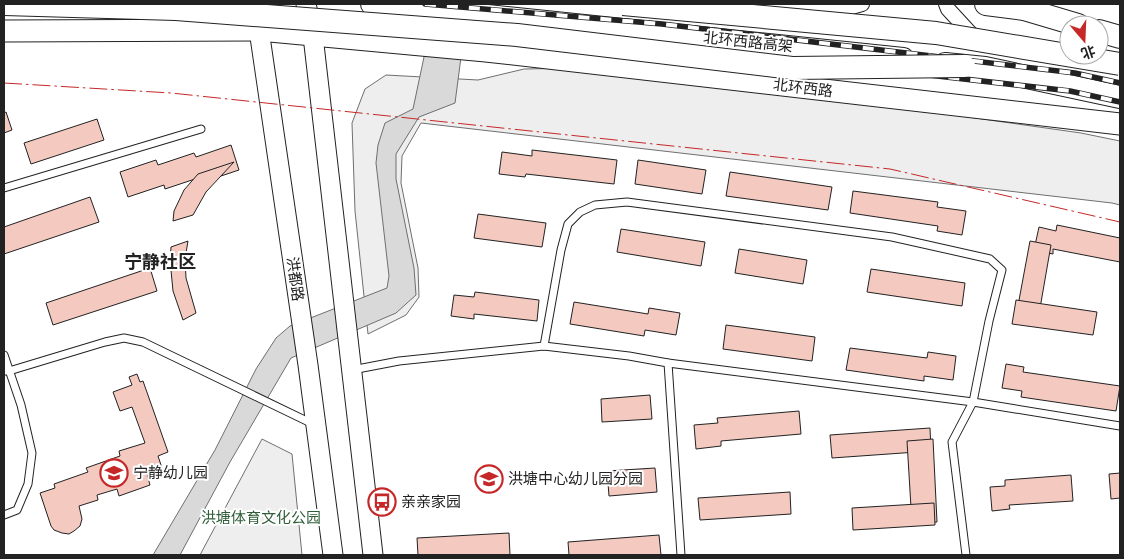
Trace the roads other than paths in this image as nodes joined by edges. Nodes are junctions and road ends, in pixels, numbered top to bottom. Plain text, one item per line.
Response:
1 (4, 4) edge
2 (257, 4) edge
3 (306, 4) edge
4 (372, 4) edge
5 (623, 4) edge
6 (767, 4) edge
7 (862, 4) edge
8 (946, 4) edge
9 (986, 4) edge
10 (830, 13) junction
11 (1059, 19) edge
12 (259, 30) junction
13 (4, 31) edge
14 (971, 34) junction
15 (313, 36) junction
16 (1120, 65) edge
17 (964, 66) junction
18 (1120, 97) edge
19 (1120, 124) edge
20 (201, 129) dead end
21 (4, 188) edge
22 (544, 346) junction
23 (4, 355) edge
24 (351, 361) junction
25 (668, 363) junction
26 (6, 371) edge
27 (973, 402) junction
28 (316, 425) junction
29 (1120, 426) edge
30 (4, 515) edge
31 (333, 555) edge
32 (373, 555) edge
33 (681, 555) edge
34 (966, 555) edge

1 - 17 highway, bridge
2 - 12 main road, 洪都路
3 - 15 main road
4 - 17 highway, 北环西路高架, bridge
5 - 16 highway, 北环西路高架, bridge
6 - 10 main road
7 - 10 street
8 - 14 street
9 - 11 highway
10 - 14 main road
12 - 13 main road, 北环西路
12 - 15 main road, 北环西路
12 - 28 main road, 洪都路
14 - 16 main road
15 - 19 main road, 北环西路
15 - 24 main road
17 - 18 highway, 北环西路高架
20 - 21 lane
22 - 24 lane
22 - 25 lane
22 - 27 lane
23 - 26 lane
24 - 32 main road
25 - 27 lane
25 - 33 lane
26 - 28 lane
26 - 30 lane
27 - 29 lane
27 - 34 lane
28 - 31 main road, 洪都路

